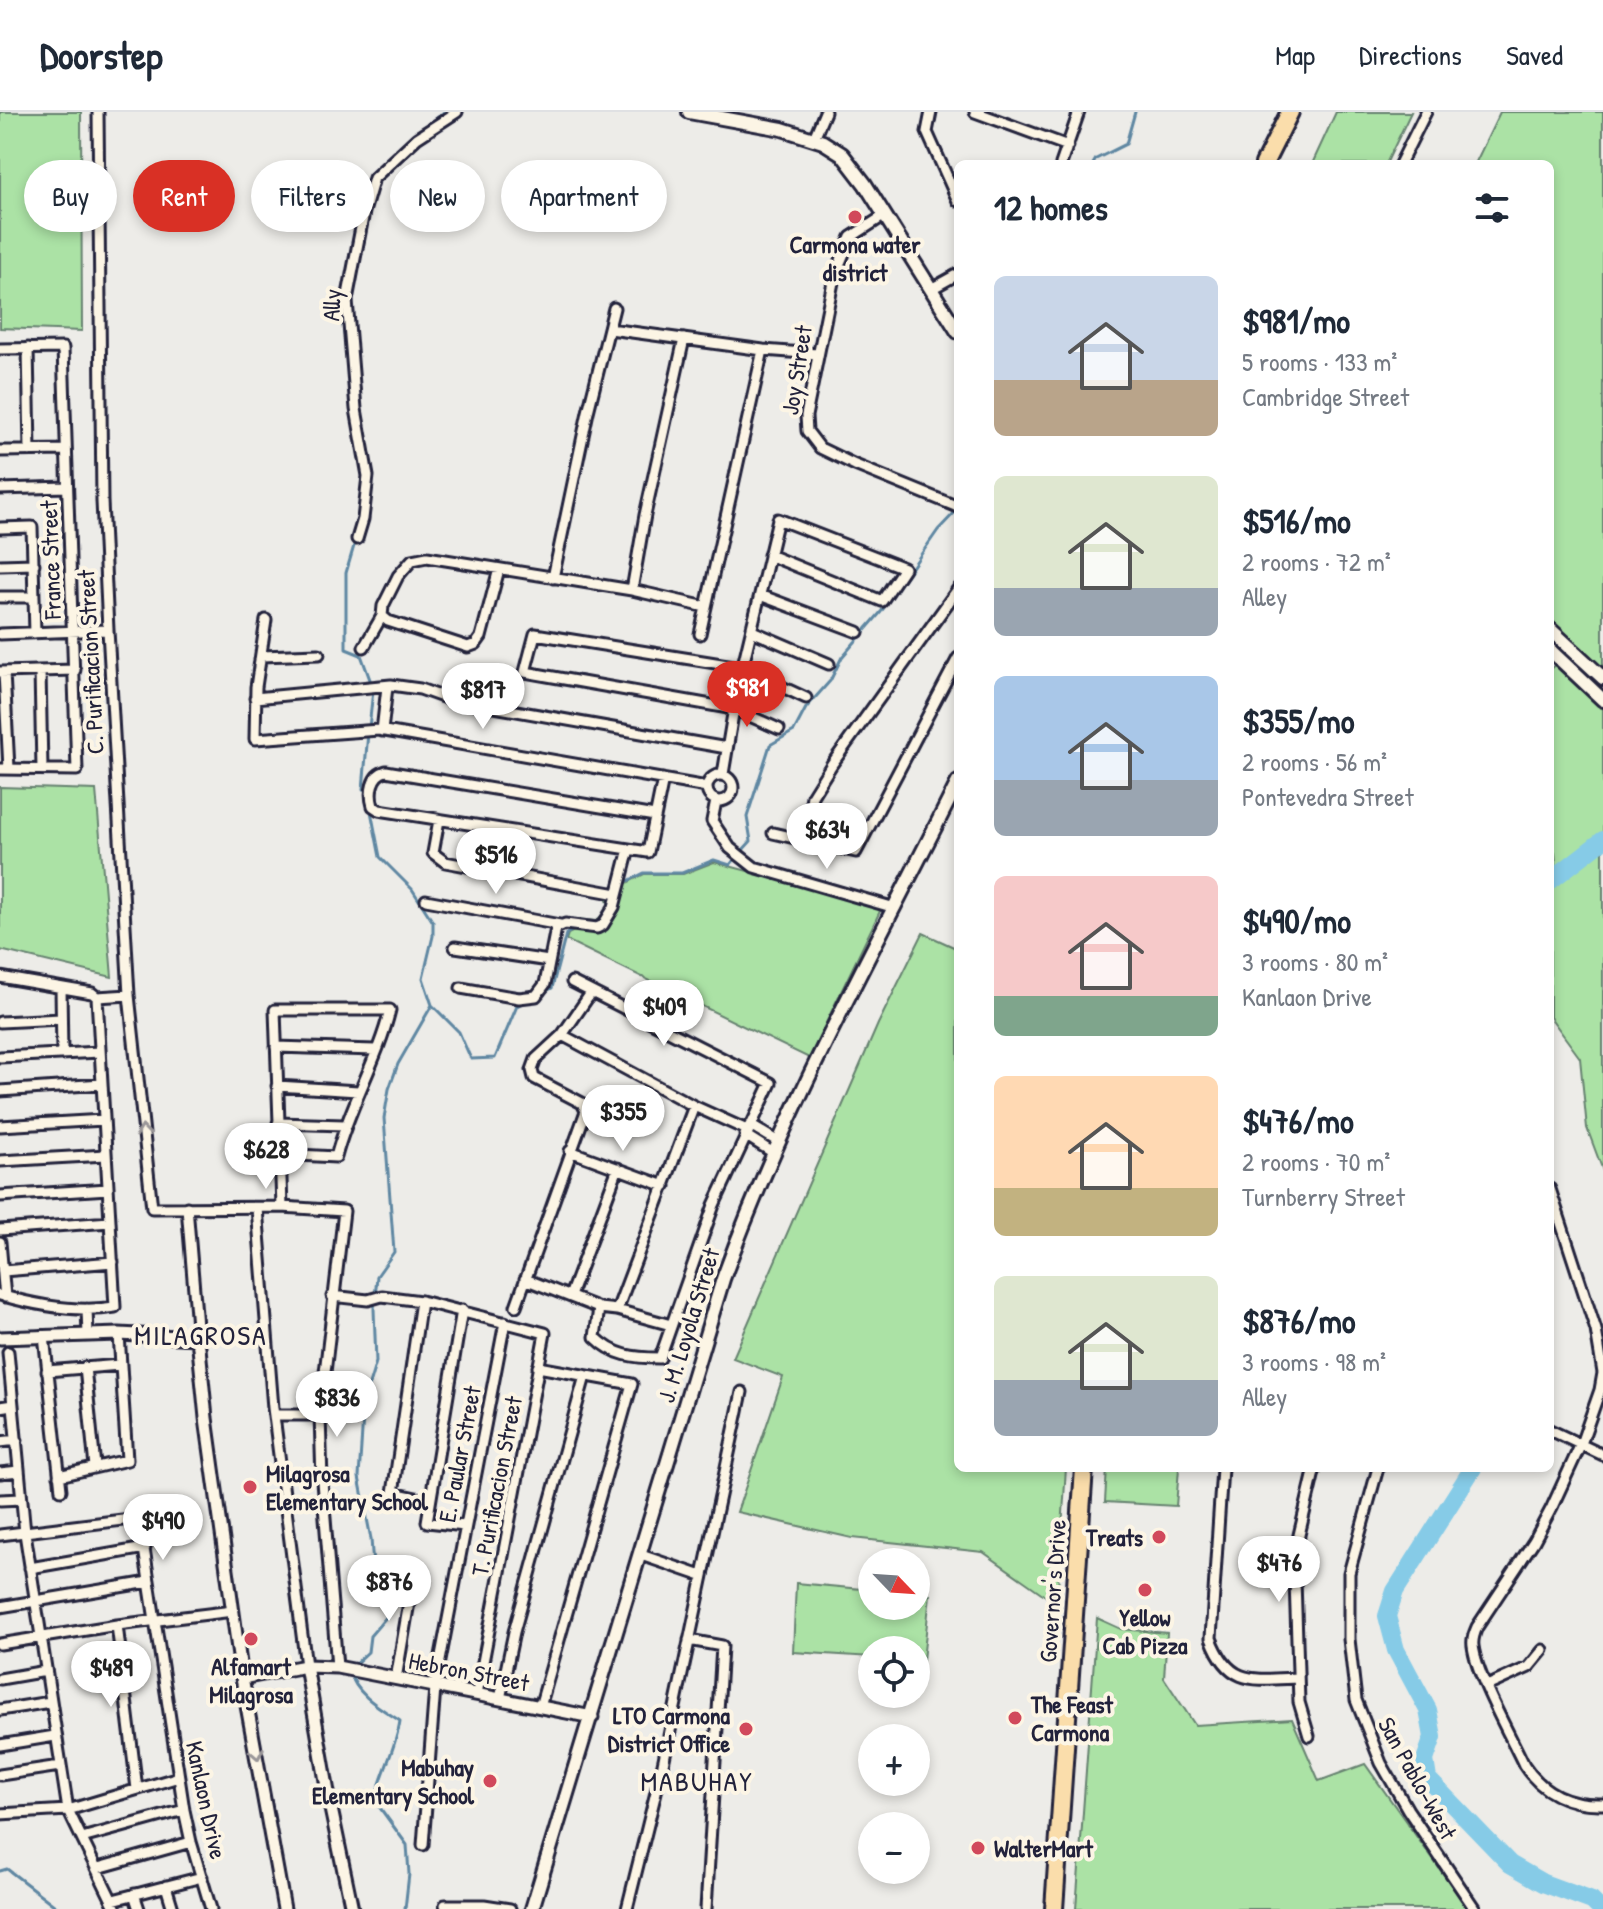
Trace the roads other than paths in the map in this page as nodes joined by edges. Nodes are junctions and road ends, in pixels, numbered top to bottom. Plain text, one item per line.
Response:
1 (98, 112) edge
2 (457, 112) edge
3 (689, 112) edge
4 (825, 112) edge
5 (931, 112) edge
6 (975, 112) edge
7 (1079, 112) edge
8 (1290, 112) edge
9 (1426, 112) edge
10 (814, 138) junction
11 (1068, 146) junction
12 (1063, 160) edge
13 (1266, 160) edge
14 (1402, 160) edge
15 (954, 192) edge
16 (885, 215) junction
17 (954, 276) edge
18 (931, 289) junction
19 (614, 308) dead end
20 (954, 326) edge
21 (610, 329) junction
22 (684, 339) junction
23 (28, 348) junction
24 (0, 349) edge
25 (763, 350) junction
26 (817, 354) junction
27 (66, 450) junction
28 (0, 451) edge
29 (30, 451) junction
30 (67, 487) junction
31 (0, 489) edge
32 (954, 505) edge
33 (0, 528) edge
34 (357, 539) dead end
35 (769, 555) junction
36 (34, 564) junction
37 (0, 565) edge
38 (499, 569) junction
39 (553, 578) junction
40 (632, 590) junction
41 (760, 595) junction
42 (954, 595) edge
43 (0, 597) edge
44 (34, 597) junction
45 (706, 607) junction
46 (382, 616) junction
47 (266, 620) dead end
48 (108, 630) junction
49 (73, 631) junction
50 (752, 631) junction
51 (858, 632) dead end
52 (35, 633) junction
53 (1554, 633) edge
54 (0, 634) edge
55 (700, 634) dead end
56 (364, 647) dead end
57 (319, 654) dead end
58 (1554, 654) edge
59 (261, 656) junction
60 (744, 661) junction
61 (829, 664) dead end
62 (734, 666) junction
63 (954, 668) edge
64 (75, 670) junction
65 (40, 671) junction
66 (2, 672) edge
67 (750, 672) junction
68 (739, 678) junction
69 (1603, 678) edge
70 (387, 687) junction
71 (255, 698) junction
72 (806, 698) dead end
73 (1603, 700) edge
74 (734, 709) junction
75 (779, 729) dead end
76 (382, 731) junction
77 (727, 748) junction
78 (4, 769) edge
79 (42, 769) junction
80 (723, 774) junction
81 (663, 779) junction
82 (707, 787) junction
83 (954, 790) edge
84 (716, 801) junction
85 (655, 816) junction
86 (439, 820) junction
87 (773, 833) dead end
88 (804, 841) junction
89 (629, 849) junction
90 (617, 894) junction
91 (426, 900) dead end
92 (895, 908) junction
93 (560, 925) junction
94 (455, 947) dead end
95 (549, 961) junction
96 (0, 977) edge
97 (572, 982) dead end
98 (61, 988) junction
99 (461, 988) dead end
100 (591, 993) junction
101 (129, 995) junction
102 (97, 997) junction
103 (61, 1019) junction
104 (0, 1022) edge
105 (562, 1035) junction
106 (276, 1047) junction
107 (375, 1050) junction
108 (100, 1052) junction
109 (62, 1053) junction
110 (0, 1057) edge
111 (102, 1084) junction
112 (277, 1086) junction
113 (0, 1091) edge
114 (358, 1091) junction
115 (694, 1106) junction
116 (104, 1120) junction
117 (278, 1123) junction
118 (344, 1125) junction
119 (0, 1126) edge
120 (748, 1130) junction
121 (775, 1146) junction
122 (570, 1151) junction
123 (279, 1154) junction
124 (106, 1155) junction
125 (0, 1161) edge
126 (618, 1168) junction
127 (665, 1186) junction
128 (108, 1189) junction
129 (0, 1196) edge
130 (1554, 1201) edge
131 (187, 1207) junction
132 (282, 1207) junction
133 (257, 1208) junction
134 (110, 1222) junction
135 (0, 1230) edge
136 (0, 1242) edge
137 (113, 1262) junction
138 (3, 1271) junction
139 (525, 1279) junction
140 (2, 1296) edge
141 (332, 1296) junction
142 (570, 1296) junction
143 (421, 1301) junction
144 (516, 1306) dead end
145 (599, 1308) junction
146 (87, 1309) junction
147 (462, 1310) junction
148 (617, 1310) junction
149 (505, 1322) junction
150 (671, 1325) junction
151 (119, 1334) junction
152 (88, 1335) junction
153 (44, 1336) junction
154 (0, 1338) edge
155 (198, 1338) junction
156 (8, 1352) dead end
157 (120, 1365) junction
158 (85, 1367) junction
159 (538, 1367) junction
160 (47, 1371) junction
161 (1603, 1373) edge
162 (5, 1375) edge
163 (585, 1376) junction
164 (742, 1392) dead end
165 (13, 1405) junction
166 (0, 1407) edge
167 (274, 1415) junction
168 (320, 1415) junction
169 (1554, 1432) edge
170 (17, 1440) junction
171 (0, 1442) edge
172 (1581, 1444) junction
173 (1603, 1455) edge
174 (95, 1467) junction
175 (19, 1471) junction
176 (1084, 1472) edge
177 (1222, 1472) edge
178 (1314, 1472) edge
179 (1377, 1472) edge
180 (0, 1473) edge
181 (59, 1476) junction
182 (61, 1490) dead end
183 (22, 1499) junction
184 (0, 1500) edge
185 (430, 1501) junction
186 (465, 1526) junction
187 (25, 1533) junction
188 (0, 1535) edge
189 (145, 1548) junction
190 (641, 1555) junction
191 (30, 1568) junction
192 (414, 1573) dead end
193 (702, 1576) junction
194 (149, 1582) junction
195 (34, 1601) junction
196 (0, 1607) edge
197 (233, 1611) junction
198 (156, 1620) junction
199 (117, 1625) junction
200 (41, 1639) junction
201 (689, 1640) junction
202 (0, 1644) edge
203 (1543, 1650) dead end
204 (306, 1666) junction
205 (341, 1668) junction
206 (46, 1671) junction
207 (242, 1678) junction
208 (1297, 1678) junction
209 (0, 1679) edge
210 (396, 1679) junction
211 (1487, 1686) junction
212 (435, 1687) junction
213 (477, 1694) junction
214 (500, 1699) junction
215 (50, 1702) junction
216 (540, 1707) junction
217 (0, 1710) edge
218 (592, 1717) junction
219 (55, 1736) junction
220 (1309, 1736) dead end
221 (0, 1745) edge
222 (60, 1766) junction
223 (0, 1775) edge
224 (179, 1777) junction
225 (137, 1789) junction
226 (1603, 1804) edge
227 (68, 1810) junction
228 (184, 1810) junction
229 (0, 1814) edge
230 (82, 1838) junction
231 (191, 1842) junction
232 (423, 1845) dead end
233 (98, 1868) junction
234 (202, 1877) junction
235 (166, 1886) junction
236 (134, 1894) junction
237 (115, 1904) edge
238 (445, 1905) dead end
239 (139, 1909) edge
240 (173, 1909) edge
241 (211, 1909) edge
242 (284, 1909) edge
243 (352, 1909) edge
244 (510, 1909) edge
245 (532, 1909) edge
246 (627, 1909) edge
247 (706, 1909) edge
248 (1054, 1909) edge
249 (1475, 1909) edge

1 - 48 street, C. Purificacion Street
2 - 34 street, Ally
3 - 10 main road
4 - 10 street
5 - 15 street
6 - 11 street
7 - 11 street
8 - 13 highway
9 - 14 street
10 - 16 main road
11 - 12 street
16 - 18 main road
16 - 26 street, Joy Street
17 - 18 street
18 - 20 main road
19 - 21 street
21 - 22 street
21 - 39 street
22 - 25 street
22 - 40 street
23 - 24 street
23 - 27 street, France Street
23 - 29 street
25 - 26 street
25 - 45 street
26 - 32 street, Joy Street
27 - 29 street
27 - 30 street, France Street
28 - 29 street
30 - 31 street
30 - 49 street, France Street
33 - 36 street
35 - 35 street
35 - 41 street
36 - 37 street
36 - 44 street
38 - 39 street
38 - 46 street
38 - 46 street
39 - 40 street
40 - 45 street
41 - 50 street
41 - 51 street
42 - 88 street
43 - 44 street
44 - 52 street
45 - 55 street
46 - 56 street
47 - 59 street
48 - 49 street
48 - 101 street, C. Purificacion Street
49 - 52 street
49 - 64 street, France Street
50 - 60 street
50 - 61 street
52 - 54 street
53 - 69 main road
57 - 59 street
58 - 73 main road
59 - 71 street
60 - 62 street
60 - 67 street
62 - 68 street
62 - 74 street
63 - 88 street
64 - 65 street
64 - 79 street, France Street
65 - 66 street
65 - 79 street
66 - 78 street
67 - 68 street
67 - 72 street
68 - 74 street
70 - 71 street
70 - 76 street
70 - 77 street
71 - 76 street
74 - 75 street
74 - 77 street
76 - 81 street
77 - 80 street
78 - 79 street
80 - 82 street
80 - 84 street
81 - 82 street
81 - 85 street
82 - 84 street
83 - 92 main road, J. M. Loyola Street
84 - 92 street
85 - 86 street
85 - 89 street
86 - 89 street
86 - 90 street
87 - 88 street
89 - 90 street
90 - 93 street
91 - 93 street
92 - 121 main road, J. M. Loyola Street
93 - 95 street
94 - 95 street
95 - 99 street
96 - 98 street
97 - 100 street
98 - 102 street
98 - 103 street
100 - 105 street
100 - 120 street
101 - 102 street
131 -> 101 street, C. Purificacion Street
102 - 108 street
103 - 104 street
103 - 109 street
105 - 115 street
105 - 122 street
106 - 107 street
106 - 107 street
106 - 112 street
107 - 114 street
108 - 109 street
108 - 111 street
109 - 110 street
111 - 113 street
111 - 116 street
112 - 114 street
112 - 117 street
114 - 118 street
115 - 120 street
115 - 127 street
116 - 119 street
116 - 124 street
117 - 118 street
117 - 123 street
118 - 123 street
120 - 121 street
120 - 150 street
121 - 190 main road, J. M. Loyola Street
122 - 126 street
122 - 139 street
123 - 132 street
124 - 125 street
124 - 128 street
126 - 127 street
126 - 142 street
127 - 148 street
128 - 129 street
128 - 134 street
130 - 161 street
131 - 133 street
131 - 155 street
132 - 133 street
132 - 141 street
133 - 167 street
134 - 135 street
134 - 137 street
136 - 138 street
137 - 138 street
137 - 146 street
138 - 140 street
139 - 142 street
139 - 144 street
140 - 146 street
141 - 143 street
141 - 168 street
142 - 145 street
143 - 147 street
143 - 185 street
145 - 148 street
145 - 150 street
146 - 152 street
147 - 149 street
147 - 185 street
148 - 150 street
149 - 159 street, T. Purificacion Street
149 - 186 street, E. Paular Street
151 - 152 street
151 - 155 street
151 - 157 street
152 - 153 street
153 - 154 street
153 - 160 street
155 - 197 street
156 - 162 street
157 - 158 street
157 - 174 street
158 - 160 street
158 - 174 street
159 - 163 street
159 - 213 street, T. Purificacion Street
160 - 181 street
161 - 172 street
162 - 165 street
163 - 214 street
163 - 216 street
164 - 193 street
165 - 166 street
165 - 170 street
167 - 168 street
167 - 204 street
168 - 205 street
169 - 172 street
170 - 171 street
170 - 175 street
172 - 173 street
172 - 211 street
174 - 181 street
175 - 180 street
175 - 183 street
176 - 248 highway, Governor's Drive
177 - 208 street
178 - 208 street
179 - 249 street, San Pablo-West
181 - 182 street
183 - 184 street
183 - 187 street
185 - 186 street
186 - 212 street, E. Paular Street
187 - 188 street
187 - 189 street, Kanlaon Drive
187 - 191 street
189 - 191 street
189 - 194 street, Kanlaon Drive
190 - 193 street
190 - 218 main road, J. M. Loyola Street
191 - 195 street
192 - 210 street
193 - 201 street
194 - 195 street
194 - 198 street, Kanlaon Drive
195 - 196 street
195 - 200 street
197 - 198 street
197 - 207 street
198 - 199 street
198 - 224 street, Kanlaon Drive
199 - 200 street
199 - 225 street
200 - 202 street
200 - 206 street
201 - 246 street
201 - 247 street
203 - 211 street
204 - 205 street, Hebron Street
204 - 207 street, Hebron Street
204 - 243 street
205 - 210 street, Hebron Street
206 - 209 street
206 - 215 street
207 -> 242 street
208 - 220 street
210 - 212 street, Hebron Street
211 - 226 street
212 - 213 street, Hebron Street
212 - 232 street, E. Paular Street
213 - 214 street, Hebron Street
214 - 216 street, Hebron Street
215 - 217 street
215 - 219 street
216 - 218 street, Hebron Street
218 - 245 main road, J. M. Loyola Street
219 - 221 street
219 - 222 street
222 - 223 street
222 - 227 street
224 - 225 street
224 - 228 street, Kanlaon Drive
225 - 227 street
227 - 229 street
227 - 230 street
228 - 230 street
228 - 231 street, Kanlaon Drive
230 - 233 street
231 - 233 street
231 - 234 street, Kanlaon Drive
233 - 237 street
234 - 235 street
234 - 241 street, Kanlaon Drive
235 - 236 street
235 - 240 street
236 - 237 street
236 - 239 street
238 - 244 street

